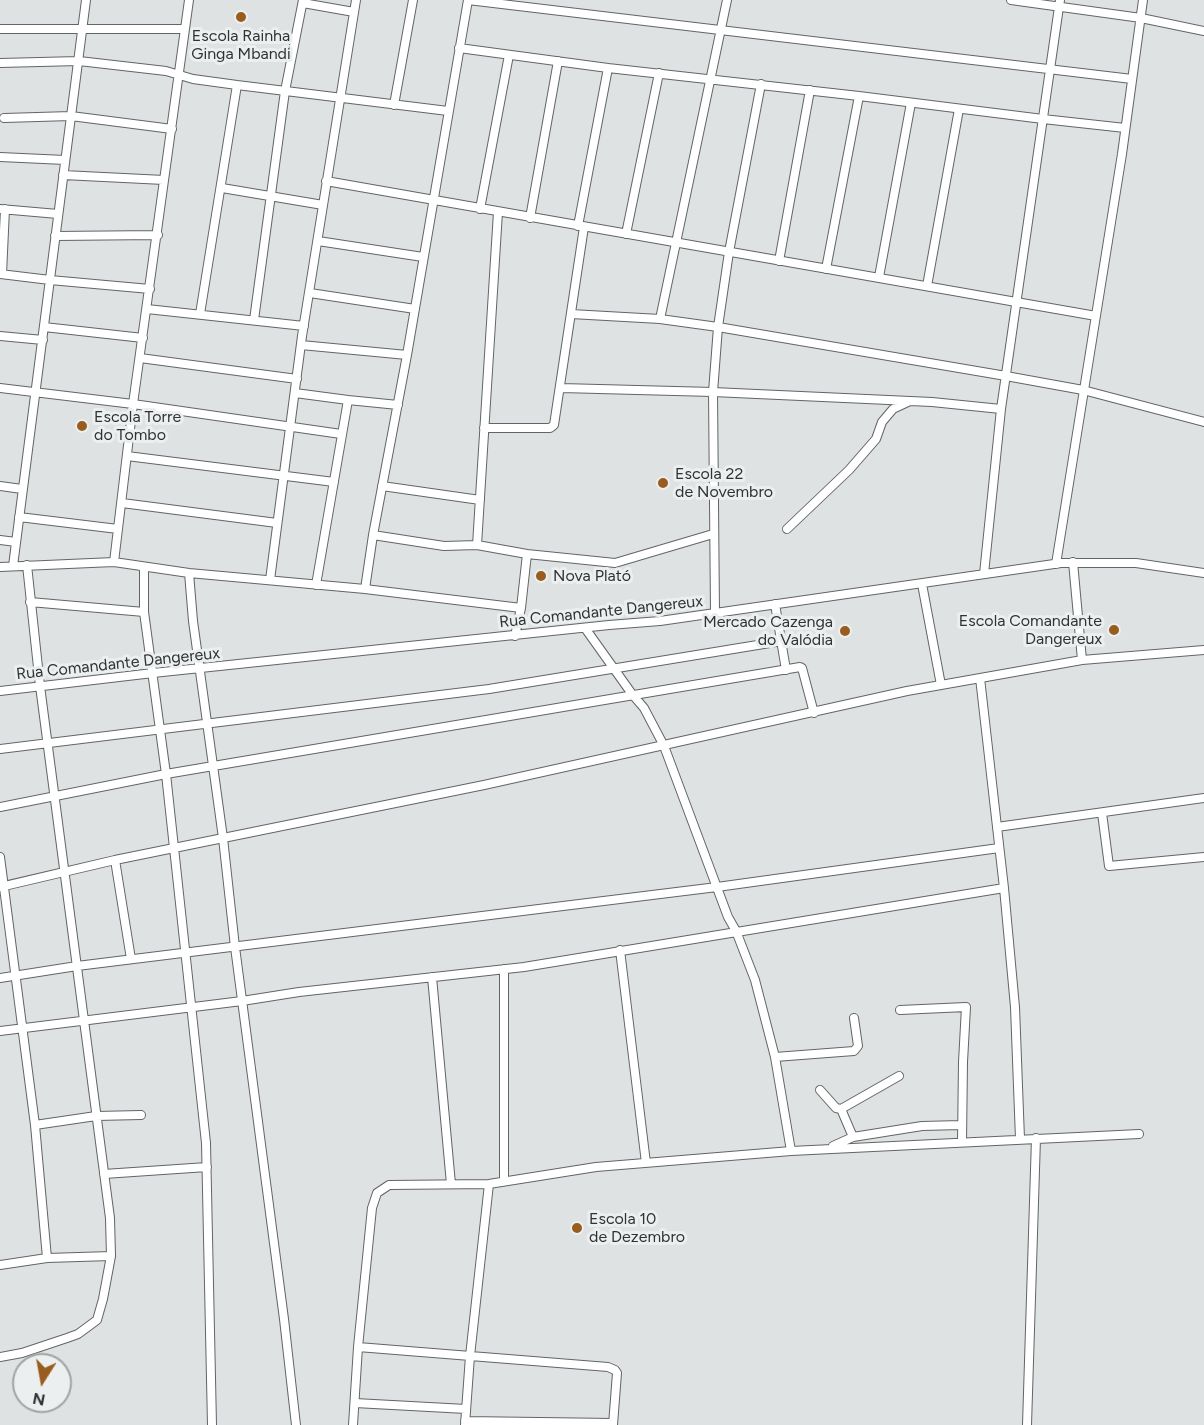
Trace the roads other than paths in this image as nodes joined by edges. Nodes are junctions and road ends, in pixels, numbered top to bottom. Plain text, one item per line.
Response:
1 (86, 0) edge
2 (189, 0) edge
3 (356, 0) edge
4 (413, 0) edge
5 (468, 0) edge
6 (727, 0) edge
7 (1011, 0) edge
8 (1143, 0) edge
9 (303, 2) edge
10 (1060, 3) edge
11 (354, 12) junction
12 (1141, 18) junction
13 (82, 28) junction
14 (0, 29) edge
15 (184, 29) junction
16 (722, 30) junction
17 (1204, 31) edge
18 (459, 48) junction
19 (509, 55) junction
20 (79, 61) junction
21 (558, 62) junction
22 (0, 63) edge
23 (608, 68) junction
24 (1050, 69) junction
25 (659, 73) junction
26 (179, 75) junction
27 (1132, 78) junction
28 (711, 79) junction
29 (761, 84) junction
30 (237, 85) junction
31 (810, 90) junction
32 (285, 91) junction
33 (859, 96) junction
34 (340, 98) junction
35 (910, 103) junction
36 (394, 105) junction
37 (959, 109) junction
38 (447, 111) junction
39 (71, 116) junction
40 (4, 118) dead end
41 (1043, 119) junction
42 (1125, 128) junction
43 (172, 129) junction
44 (0, 157) edge
45 (65, 160) junction
46 (63, 175) junction
47 (164, 180) junction
48 (326, 181) junction
49 (222, 188) junction
50 (271, 196) junction
51 (432, 200) junction
52 (323, 205) junction
53 (2, 209) edge
54 (480, 209) junction
55 (498, 212) junction
56 (58, 214) junction
57 (530, 218) junction
58 (581, 226) junction
59 (626, 234) junction
60 (158, 235) junction
61 (55, 236) junction
62 (318, 241) junction
63 (676, 243) junction
64 (729, 252) junction
65 (423, 257) junction
66 (779, 261) junction
67 (826, 268) junction
68 (1, 274) edge
69 (879, 278) junction
70 (50, 280) junction
71 (927, 286) junction
72 (150, 289) junction
73 (310, 293) junction
74 (1016, 301) junction
75 (147, 309) junction
76 (415, 309) junction
77 (201, 314) junction
78 (572, 314) junction
79 (1096, 316) junction
80 (660, 319) junction
81 (254, 320) junction
82 (304, 326) junction
83 (44, 327) junction
84 (718, 327) junction
85 (0, 336) edge
86 (143, 338) junction
87 (43, 340) junction
88 (301, 345) junction
89 (407, 355) junction
90 (140, 358) junction
91 (1006, 376) junction
92 (297, 379) junction
93 (0, 388) edge
94 (561, 388) junction
95 (1083, 390) junction
96 (713, 392) junction
97 (37, 393) junction
98 (295, 393) junction
99 (348, 400) junction
100 (909, 401) junction
101 (134, 404) junction
102 (398, 405) junction
103 (1001, 408) junction
104 (1204, 422) edge
105 (290, 426) junction
106 (484, 428) junction
107 (341, 434) junction
108 (127, 456) junction
109 (283, 476) junction
110 (334, 482) junction
111 (0, 486) edge
112 (382, 486) junction
113 (22, 489) junction
114 (480, 500) junction
115 (122, 503) junction
116 (19, 517) junction
117 (277, 523) junction
118 (118, 529) junction
119 (787, 529) dead end
120 (713, 534) junction
121 (373, 535) junction
122 (0, 540) edge
123 (16, 542) junction
124 (477, 546) junction
125 (527, 554) junction
126 (114, 562) junction
127 (1073, 562) junction
128 (1056, 564) junction
129 (27, 565) junction
130 (13, 566) junction
131 (0, 567) edge
132 (144, 567) junction
133 (189, 573) junction
134 (1204, 573) edge
135 (984, 574) junction
136 (270, 580) junction
137 (922, 584) junction
138 (316, 585) junction
139 (365, 589) junction
140 (30, 602) junction
141 (775, 604) junction
142 (521, 608) junction
143 (144, 612) junction
144 (715, 613) junction
145 (585, 628) junction
146 (515, 636) junction
147 (782, 641) junction
148 (1204, 650) edge
149 (1082, 660) junction
150 (200, 668) junction
151 (613, 668) junction
152 (786, 670) junction
153 (153, 673) junction
154 (980, 678) junction
155 (941, 684) junction
156 (40, 686) junction
157 (0, 692) edge
158 (632, 694) junction
159 (814, 713) junction
160 (207, 722) junction
161 (160, 728) junction
162 (48, 742) junction
163 (664, 746) junction
164 (0, 749) edge
165 (213, 766) junction
166 (166, 774) junction
167 (54, 796) junction
168 (1204, 798) edge
169 (0, 807) edge
170 (1102, 813) junction
171 (997, 828) junction
172 (223, 838) junction
173 (174, 848) junction
174 (999, 848) junction
175 (0, 857) edge
176 (1204, 857) edge
177 (115, 861) junction
178 (65, 873) junction
179 (717, 886) junction
180 (2, 887) edge
181 (1004, 888) junction
182 (736, 931) junction
183 (235, 947) junction
184 (620, 950) junction
185 (186, 953) junction
186 (131, 959) junction
187 (77, 966) junction
188 (504, 969) junction
189 (15, 976) junction
190 (432, 977) junction
191 (0, 978) edge
192 (242, 1001) junction
193 (192, 1006) junction
194 (900, 1010) dead end
195 (854, 1017) dead end
196 (85, 1022) junction
197 (23, 1029) junction
198 (0, 1031) edge
199 (775, 1057) junction
200 (899, 1076) dead end
201 (820, 1090) dead end
202 (841, 1108) junction
203 (141, 1115) dead end
204 (96, 1116) junction
205 (35, 1125) junction
206 (961, 1125) junction
207 (1139, 1134) dead end
208 (853, 1137) junction
209 (1036, 1138) junction
210 (1020, 1139) junction
211 (962, 1142) junction
212 (827, 1149) junction
213 (791, 1150) junction
214 (646, 1163) junction
215 (207, 1167) junction
216 (104, 1174) junction
217 (504, 1181) junction
218 (451, 1184) junction
219 (489, 1184) junction
220 (111, 1256) junction
221 (47, 1258) junction
222 (0, 1265) edge
223 (358, 1347) junction
224 (470, 1356) junction
225 (0, 1357) edge
226 (355, 1403) junction
227 (466, 1410) junction
228 (465, 1423) edge
229 (613, 1424) edge
230 (212, 1425) edge
231 (296, 1425) edge
232 (353, 1425) edge
233 (1027, 1425) edge

1 - 13 street
2 - 15 street
3 - 11 street
4 - 36 street
5 - 16 street
5 - 18 street
6 - 16 street
7 - 10 street
8 - 12 street
9 - 11 street
9 - 32 street
10 - 12 street
10 - 24 street
11 - 34 street
12 - 17 street
12 - 27 street
13 - 14 street
13 - 15 street
13 - 20 street
15 - 26 street
16 - 24 street
16 - 28 street
18 - 19 street
18 - 38 street
19 - 21 street
19 - 54 street
20 - 22 street
20 - 26 street
20 - 39 street
21 - 23 street
21 - 57 street
23 - 25 street
23 - 58 street
24 - 27 street
24 - 41 street
25 - 28 street
25 - 59 street
26 - 30 street
26 - 43 street
27 - 42 street
28 - 29 street
28 - 63 street
29 - 31 street
29 - 64 street
30 - 32 street
30 - 49 street
31 - 33 street
31 - 66 street
32 - 34 street
32 - 50 street
33 - 35 street
33 - 67 street
34 - 36 street
34 - 48 street
35 - 37 street
35 - 69 street
36 - 38 street
37 - 41 street
37 - 71 street
38 - 51 street
39 - 40 street
39 - 43 street
39 - 45 street
41 - 42 street
41 - 74 street
42 - 79 street
43 - 47 street
44 - 45 street
45 - 46 street
46 - 47 street
46 - 56 street
47 - 60 street
48 - 51 street
48 - 52 street
49 - 50 street
49 - 77 street
50 - 52 street
50 - 81 street
51 - 54 street
51 - 65 street
52 - 62 street
53 - 56 street
53 - 68 street
54 - 55 street
55 - 57 street
55 - 106 street
56 - 61 street
57 - 58 street
58 - 59 street
58 - 78 street
59 - 63 street
60 - 61 street
60 - 72 street
61 - 70 street
62 - 65 street
62 - 73 street
63 - 64 street
63 - 80 street
64 - 66 street
64 - 84 street
65 - 76 street
66 - 67 street
67 - 69 street
68 - 70 street
69 - 71 street
70 - 72 street
70 - 83 street
71 - 74 street
72 - 75 street
73 - 76 street
73 - 82 street
74 - 79 street
74 - 91 street
75 - 77 street
75 - 86 street
76 - 89 street
77 - 81 street
78 - 80 street
78 - 94 street
79 - 95 street
80 - 84 street
81 - 82 street
82 - 88 street
83 - 86 street
83 - 87 street
84 - 91 street
84 - 96 street
85 - 87 street
86 - 90 street
87 - 97 street
88 - 89 street
88 - 92 street
89 - 102 street
90 - 92 street
90 - 101 street
91 - 95 street
91 - 103 street
92 - 98 street
93 - 97 street
94 - 96 street
94 - 106 street
95 - 104 street
95 - 128 street
96 - 100 street
96 - 120 street
97 - 101 street
97 - 113 street
98 - 99 street
98 - 105 street
99 - 102 street
99 - 107 street
100 - 103 street
100 - 119 street
101 - 105 street
101 - 108 street
102 - 112 street
103 - 135 street
105 - 107 street
105 - 109 street
106 - 114 street
107 - 110 street
108 - 109 street
108 - 115 street
109 - 110 street
109 - 117 street
110 - 138 street
111 - 113 street
112 - 114 street
112 - 121 street
113 - 116 street
114 - 124 street
115 - 117 street
115 - 118 street
116 - 118 street
116 - 123 street
117 - 136 street
118 - 126 street
120 - 125 street
120 - 144 street
121 - 124 street
121 - 139 street
122 - 123 street
123 - 130 street
124 - 125 street
125 - 142 street
126 - 129 street
126 - 132 street
127 - 128 street, Rua Comandante Dangereux
127 - 134 street, Rua Comandante Dangereux
127 - 149 street
128 - 135 street, Rua Comandante Dangereux
129 - 130 street
129 - 140 street
130 - 131 street
132 - 133 street
132 - 143 street
133 - 136 street
133 - 150 street
135 - 137 street, Rua Comandante Dangereux
136 - 138 street
137 - 141 street, Rua Comandante Dangereux
137 - 155 street
138 - 139 street
139 - 142 street
140 - 143 street
140 - 156 street
141 - 144 street, Rua Comandante Dangereux
141 - 147 street
142 - 146 street
143 - 153 street
144 - 145 street, Rua Comandante Dangereux
145 - 146 street, Rua Comandante Dangereux
145 - 151 street
146 - 150 street, Rua Comandante Dangereux
147 - 151 street
147 - 152 street
148 - 149 street
149 - 154 street
150 - 153 street, Rua Comandante Dangereux
150 - 160 street
151 - 158 street
151 - 160 street
152 - 158 street
152 - 159 street
153 - 156 street, Rua Comandante Dangereux
153 - 161 street
154 - 155 street
154 - 171 street
155 - 159 street
156 - 157 street, Rua Comandante Dangereux
156 - 162 street
158 - 163 street
158 - 165 street
159 - 163 street
160 - 161 street
160 - 165 street
161 - 162 street
161 - 166 street
162 - 164 street
162 - 167 street
163 - 172 street
163 - 179 street
165 - 166 street
165 - 172 street
166 - 167 street
166 - 173 street
167 - 169 street
167 - 178 street
168 - 170 street
170 - 171 street
170 - 176 street
171 - 174 street
172 - 173 street
172 - 183 street
173 - 177 street
173 - 185 street
174 - 179 street
174 - 181 street
175 - 180 street
177 - 178 street
177 - 186 street
178 - 180 street
178 - 187 street
179 - 182 street
179 - 183 street
180 - 189 street
181 - 182 street
181 - 210 street
182 - 184 street
182 - 199 street
183 - 185 street
183 - 192 street
184 - 188 street
184 - 214 street
185 - 186 street
185 - 193 street
186 - 187 street
187 - 189 street
187 - 196 street
188 - 190 street
188 - 217 street
189 - 191 street
189 - 197 street
190 - 192 street
190 - 218 street
192 - 193 street
192 - 231 street
193 - 196 street
193 - 215 street
194 - 206 street
195 - 199 street
196 - 197 street
196 - 204 street
197 - 198 street
197 - 205 street
199 - 213 street
200 - 202 street
201 - 202 street
202 - 208 street
203 - 204 street
204 - 205 street
204 - 216 street
205 - 221 street
206 - 208 street
206 - 211 street
207 - 209 street
208 - 212 street
209 - 210 street
209 - 233 street
210 - 211 street
211 - 212 street
212 - 213 street
213 - 214 street
214 - 217 street
215 - 216 street
215 - 230 street
216 - 220 street
217 - 219 street
218 - 219 street
218 - 223 street
219 - 224 street
220 - 221 street
220 - 225 street
221 - 222 street
223 - 224 street
223 - 226 street
224 - 227 street
224 - 229 street
226 - 227 street
226 - 232 street
227 - 228 street
228 - 229 street

